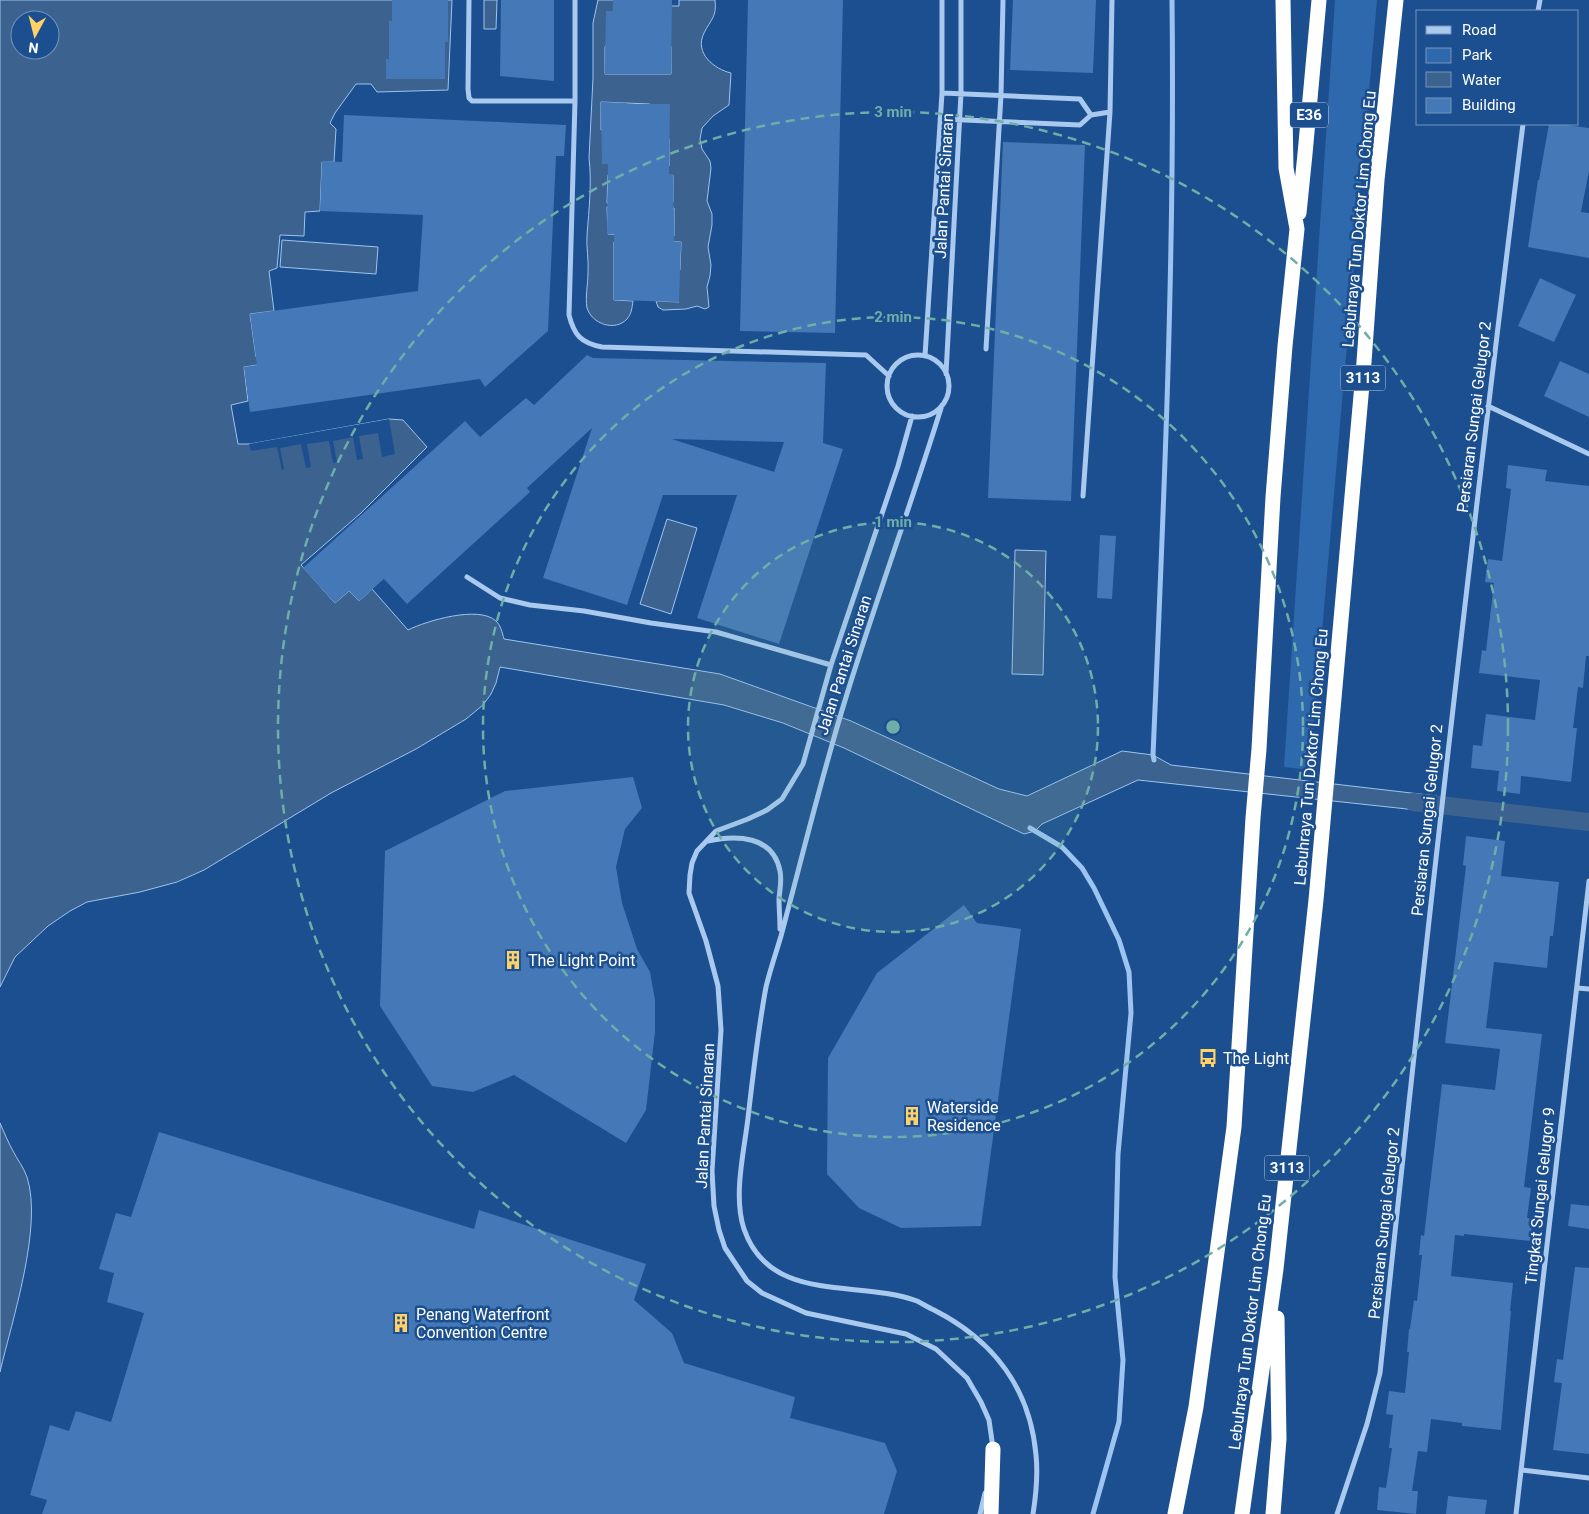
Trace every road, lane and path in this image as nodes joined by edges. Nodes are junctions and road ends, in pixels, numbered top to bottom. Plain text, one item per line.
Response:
1 (469, 0) edge
2 (575, 0) edge
3 (942, 0) edge
4 (961, 0) edge
5 (1003, 0) edge
6 (1112, 0) edge
7 (1284, 0) edge
8 (1319, 0) edge
9 (1396, 0) edge
10 (942, 93) junction
11 (962, 93) junction
12 (1001, 95) junction
13 (574, 101) junction
14 (1110, 112) junction
15 (1091, 114) junction
16 (940, 119) junction
17 (960, 120) junction
18 (999, 121) junction
19 (1523, 125) edge
20 (1297, 229) junction
21 (986, 349) dead end
22 (925, 356) junction
23 (946, 374) junction
24 (889, 376) junction
25 (942, 405) junction
26 (1488, 406) junction
27 (912, 416) junction
28 (1589, 454) edge
29 (1083, 496) dead end
30 (467, 577) dead end
31 (831, 665) junction
32 (707, 841) junction
33 (1589, 880) edge
34 (781, 936) junction
35 (1577, 988) junction
36 (1589, 989) edge
37 (1276, 1269) junction
38 (993, 1449) junction
39 (1522, 1470) junction
40 (1589, 1478) edge
41 (980, 1514) edge
42 (991, 1514) edge
43 (1033, 1514) edge
44 (1175, 1514) edge
45 (1242, 1514) edge
46 (1273, 1514) edge
47 (1337, 1514) edge
48 (1516, 1514) edge

1 - 13 street
2 - 13 street
3 - 10 street, Jalan Pantai Sinaran
4 - 11 street, Jalan Pantai Sinaran
5 - 12 street
6 - 14 street
7 - 20 highway
8 - 20 highway, E36
9 - 37 highway, Lebuhraya Tun Doktor Lim Chong Eu / 3113
10 - 11 street
10 - 16 street, Jalan Pantai Sinaran
11 - 12 street
11 - 17 street, Jalan Pantai Sinaran
12 - 15 street
12 - 18 street
13 - 24 street
14 - 15 street
14 - 29 street
15 - 18 street
16 - 17 street
16 - 22 street, Jalan Pantai Sinaran
17 - 18 street
17 - 23 street, Jalan Pantai Sinaran
18 - 21 street
19 - 26 street, Persiaran Sungai Gelugor 2
20 - 44 highway
22 - 23 street
22 - 24 street
23 - 25 street
24 - 27 street
25 - 27 street
25 - 34 street, Jalan Pantai Sinaran
26 - 28 street
26 - 47 street, Persiaran Sungai Gelugor 2
27 - 31 street, Jalan Pantai Sinaran
30 - 31 street
31 - 32 street, Jalan Pantai Sinaran
32 - 34 street, Jalan Pantai Sinaran
32 - 38 street, Jalan Pantai Sinaran
33 - 35 street, Tingkat Sungai Gelugor 9
34 - 43 street, Jalan Pantai Sinaran
35 - 36 street
35 - 39 street, Tingkat Sungai Gelugor 9
37 - 45 highway, Lebuhraya Tun Doktor Lim Chong Eu / 3113
37 - 46 highway
38 - 41 street, Jalan Pantai Sinaran
38 - 42 highway
39 - 40 street
39 - 48 street, Tingkat Sungai Gelugor 9

